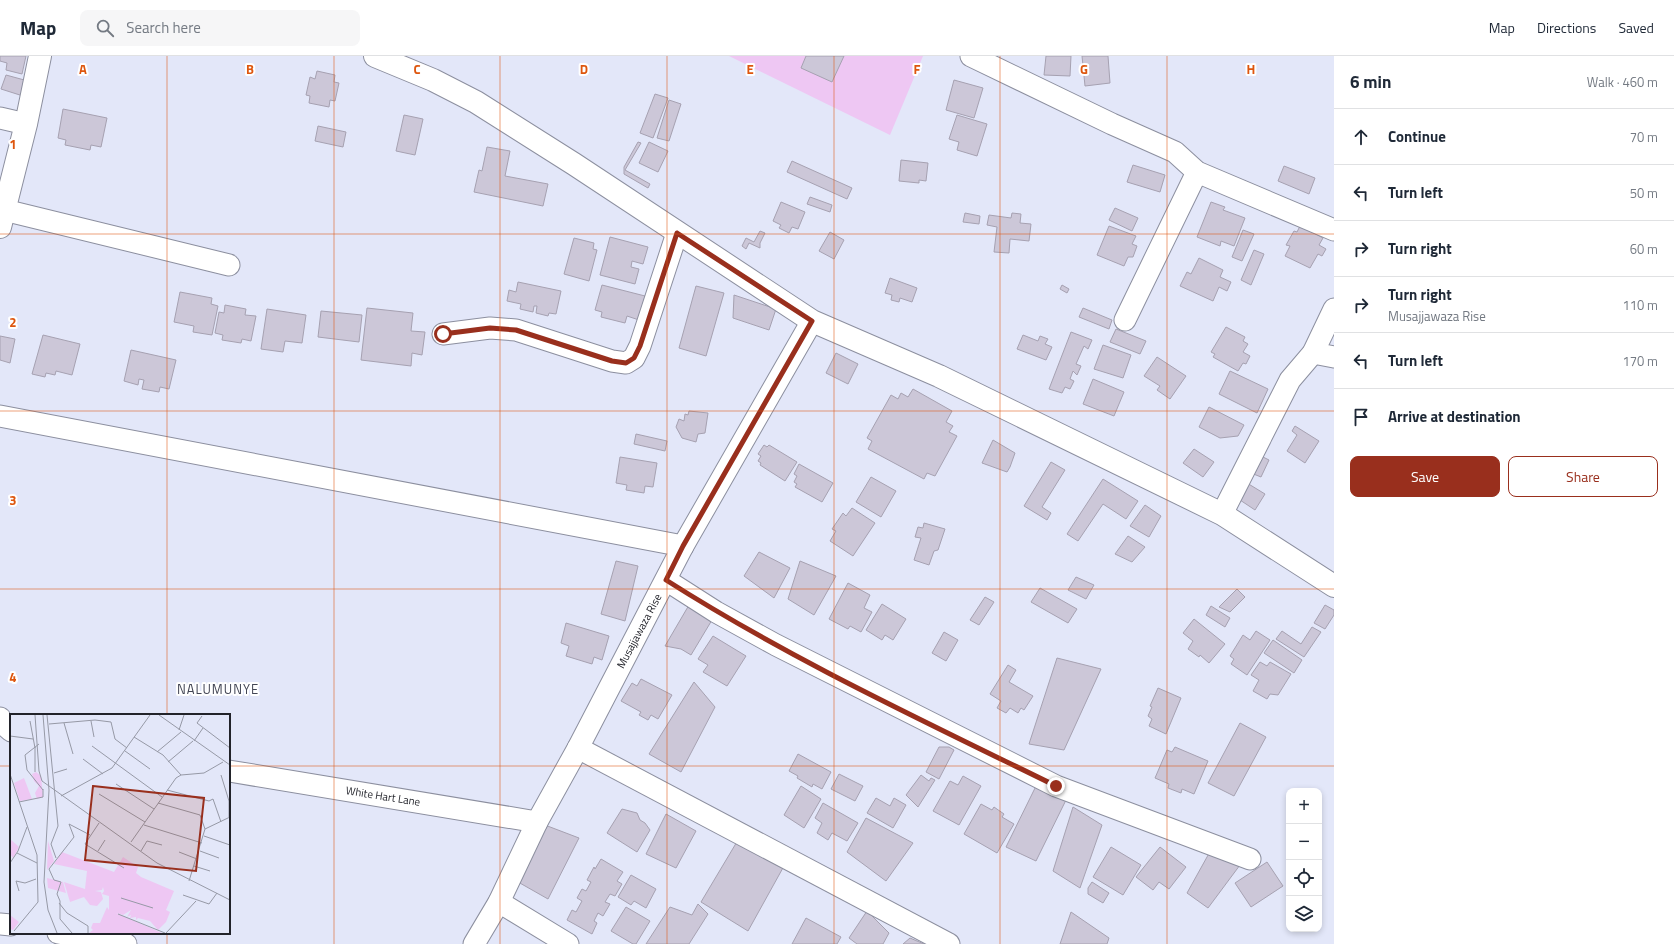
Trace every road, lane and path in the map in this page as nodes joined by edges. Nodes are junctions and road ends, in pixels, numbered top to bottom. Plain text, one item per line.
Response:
1 (40, 56) edge
2 (375, 56) edge
3 (971, 56) edge
4 (0, 118) edge
5 (26, 124) junction
6 (1197, 172) junction
7 (2, 219) edge
8 (1334, 230) edge
9 (677, 233) junction
10 (229, 265) dead end
11 (1334, 309) edge
12 (1125, 320) dead end
13 (812, 321) junction
14 (443, 334) dead end
15 (1313, 353) junction
16 (1334, 357) edge
17 (0, 416) edge
18 (1222, 514) junction
19 (683, 546) junction
20 (666, 580) junction
21 (1334, 586) edge
22 (0, 718) edge
23 (10, 730) edge
24 (578, 748) junction
25 (230, 771) edge
26 (537, 822) junction
27 (1250, 859) dead end
28 (499, 902) junction
29 (0, 924) edge
30 (10, 925) edge
31 (64, 934) edge
32 (126, 944) edge
33 (474, 944) edge
34 (568, 944) edge
35 (949, 944) edge

1 - 5 street
2 - 9 street
3 - 6 street
4 - 5 street
5 - 7 street
6 - 8 street
6 - 12 street
7 - 10 street
9 - 13 street
9 - 14 street
11 - 15 street
13 - 18 street
13 - 19 street, Musajjawaza Rise
15 - 16 street
15 - 18 street
17 - 19 street
18 - 21 street
19 - 20 street, Musajjawaza Rise
20 - 24 street, Musajjawaza Rise
20 - 27 street
22 - 23 street
24 - 26 street, Musajjawaza Rise
24 - 35 street
25 - 26 street, White Hart Lane
26 - 28 street, Musajjawaza Rise
28 - 33 street, Musajjawaza Rise
28 - 34 street
29 - 30 street
31 - 32 street

